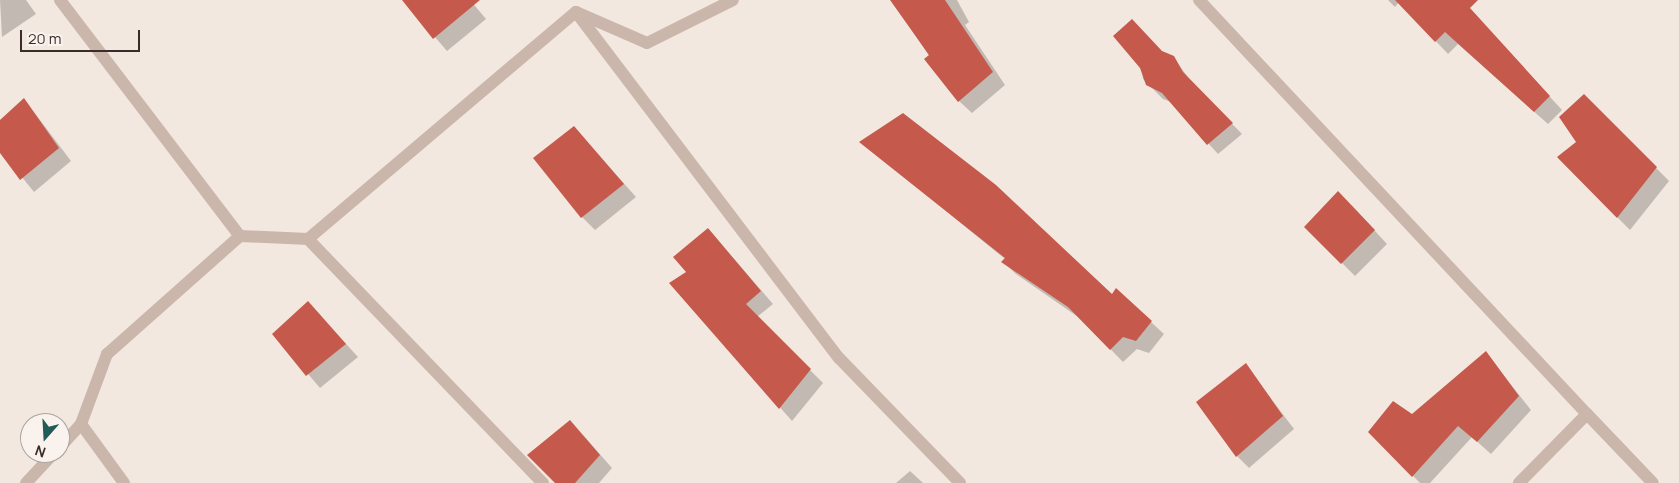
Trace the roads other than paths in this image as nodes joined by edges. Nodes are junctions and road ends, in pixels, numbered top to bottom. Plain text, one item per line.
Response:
1 (60, 0) edge
2 (733, 0) edge
3 (1199, 0) edge
4 (576, 12) junction
5 (240, 236) junction
6 (308, 238) junction
7 (1587, 414) junction
8 (81, 424) junction
9 (70, 436) edge
10 (45, 463) edge
11 (26, 483) edge
12 (124, 483) edge
13 (543, 483) edge
14 (960, 483) edge
15 (1519, 483) edge
16 (1654, 483) edge

1 - 5 street
2 - 4 street
3 - 7 street
4 - 6 street
4 - 14 street
5 - 6 street
5 - 8 street
6 - 13 street
7 - 15 street
7 - 16 street
8 - 9 street
8 - 12 street
10 - 11 street

